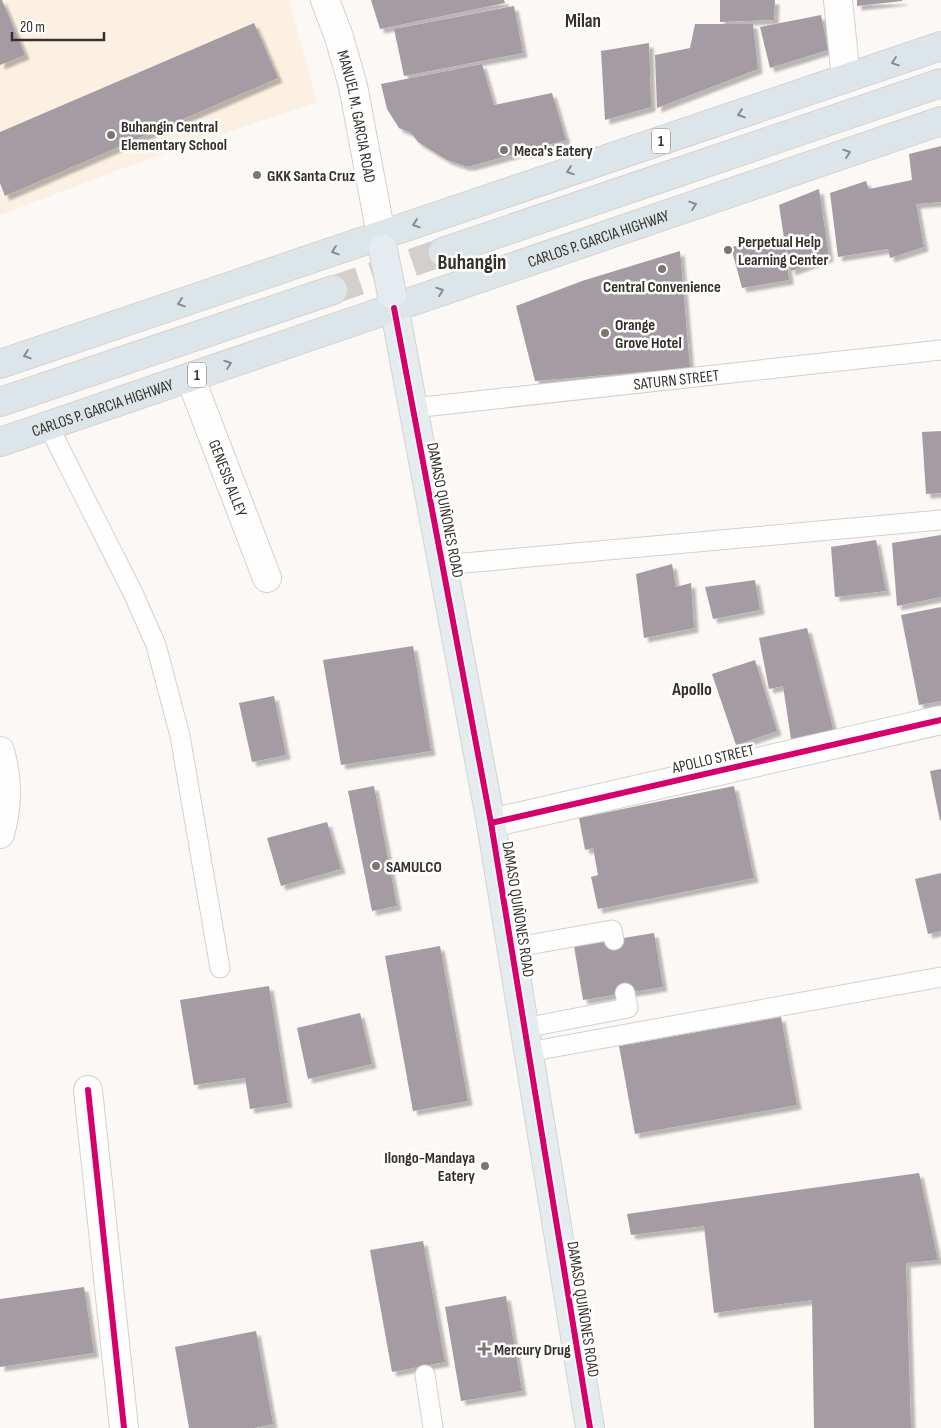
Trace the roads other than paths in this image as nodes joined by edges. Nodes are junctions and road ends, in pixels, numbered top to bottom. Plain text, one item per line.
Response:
1 (325, 0) edge
2 (838, 0) edge
3 (941, 46) edge
4 (846, 78) junction
5 (941, 83) edge
6 (941, 121) edge
7 (382, 242) junction
8 (443, 252) tunnel mouth
9 (332, 290) tunnel mouth
10 (393, 301) junction
11 (941, 350) edge
12 (0, 364) edge
13 (190, 377) junction
14 (0, 402) edge
15 (413, 408) junction
16 (48, 425) junction
17 (0, 442) edge
18 (941, 520) edge
19 (442, 565) junction
20 (267, 578) dead end
21 (941, 720) edge
22 (0, 751) edge
23 (491, 823) junction
24 (0, 834) edge
25 (614, 940) dead end
26 (511, 948) junction
27 (220, 968) dead end
28 (941, 978) edge
29 (625, 992) dead end
30 (526, 1040) junction
31 (88, 1090) dead end
32 (425, 1374) dead end
33 (124, 1428) edge
34 (433, 1428) edge
35 (590, 1428) edge

1 - 7 street, MANUEL M. GARCIA ROAD
2 - 4 street
3 -> 4 highway, 1
4 -> 7 highway, 1
5 - 8 highway, 1
10 -> 6 highway, CARLOS P. GARCIA HIGHWAY / 1
7 - 10 main road, DAMASO QUIÑONES ROAD, bridge
7 -> 12 highway, 1
9 - 14 highway, 1
13 -> 10 highway, CARLOS P. GARCIA HIGHWAY / 1
10 - 15 main road, DAMASO QUIÑONES ROAD
11 - 15 lane, SATURN STREET
13 - 16 highway, CARLOS P. GARCIA HIGHWAY / 1
13 - 20 street, GENESIS ALLEY
15 - 19 main road, DAMASO QUIÑONES ROAD
16 - 17 highway, CARLOS P. GARCIA HIGHWAY / 1
16 - 27 lane
18 - 19 lane
19 - 23 main road, DAMASO QUIÑONES ROAD
21 - 23 street, APOLLO STREET
22 - 24 street
23 - 26 main road, DAMASO QUIÑONES ROAD
25 - 26 lane
26 - 30 main road, DAMASO QUIÑONES ROAD
28 - 30 lane
29 - 30 lane
30 - 35 main road, DAMASO QUIÑONES ROAD
31 - 33 street
32 - 34 lane

